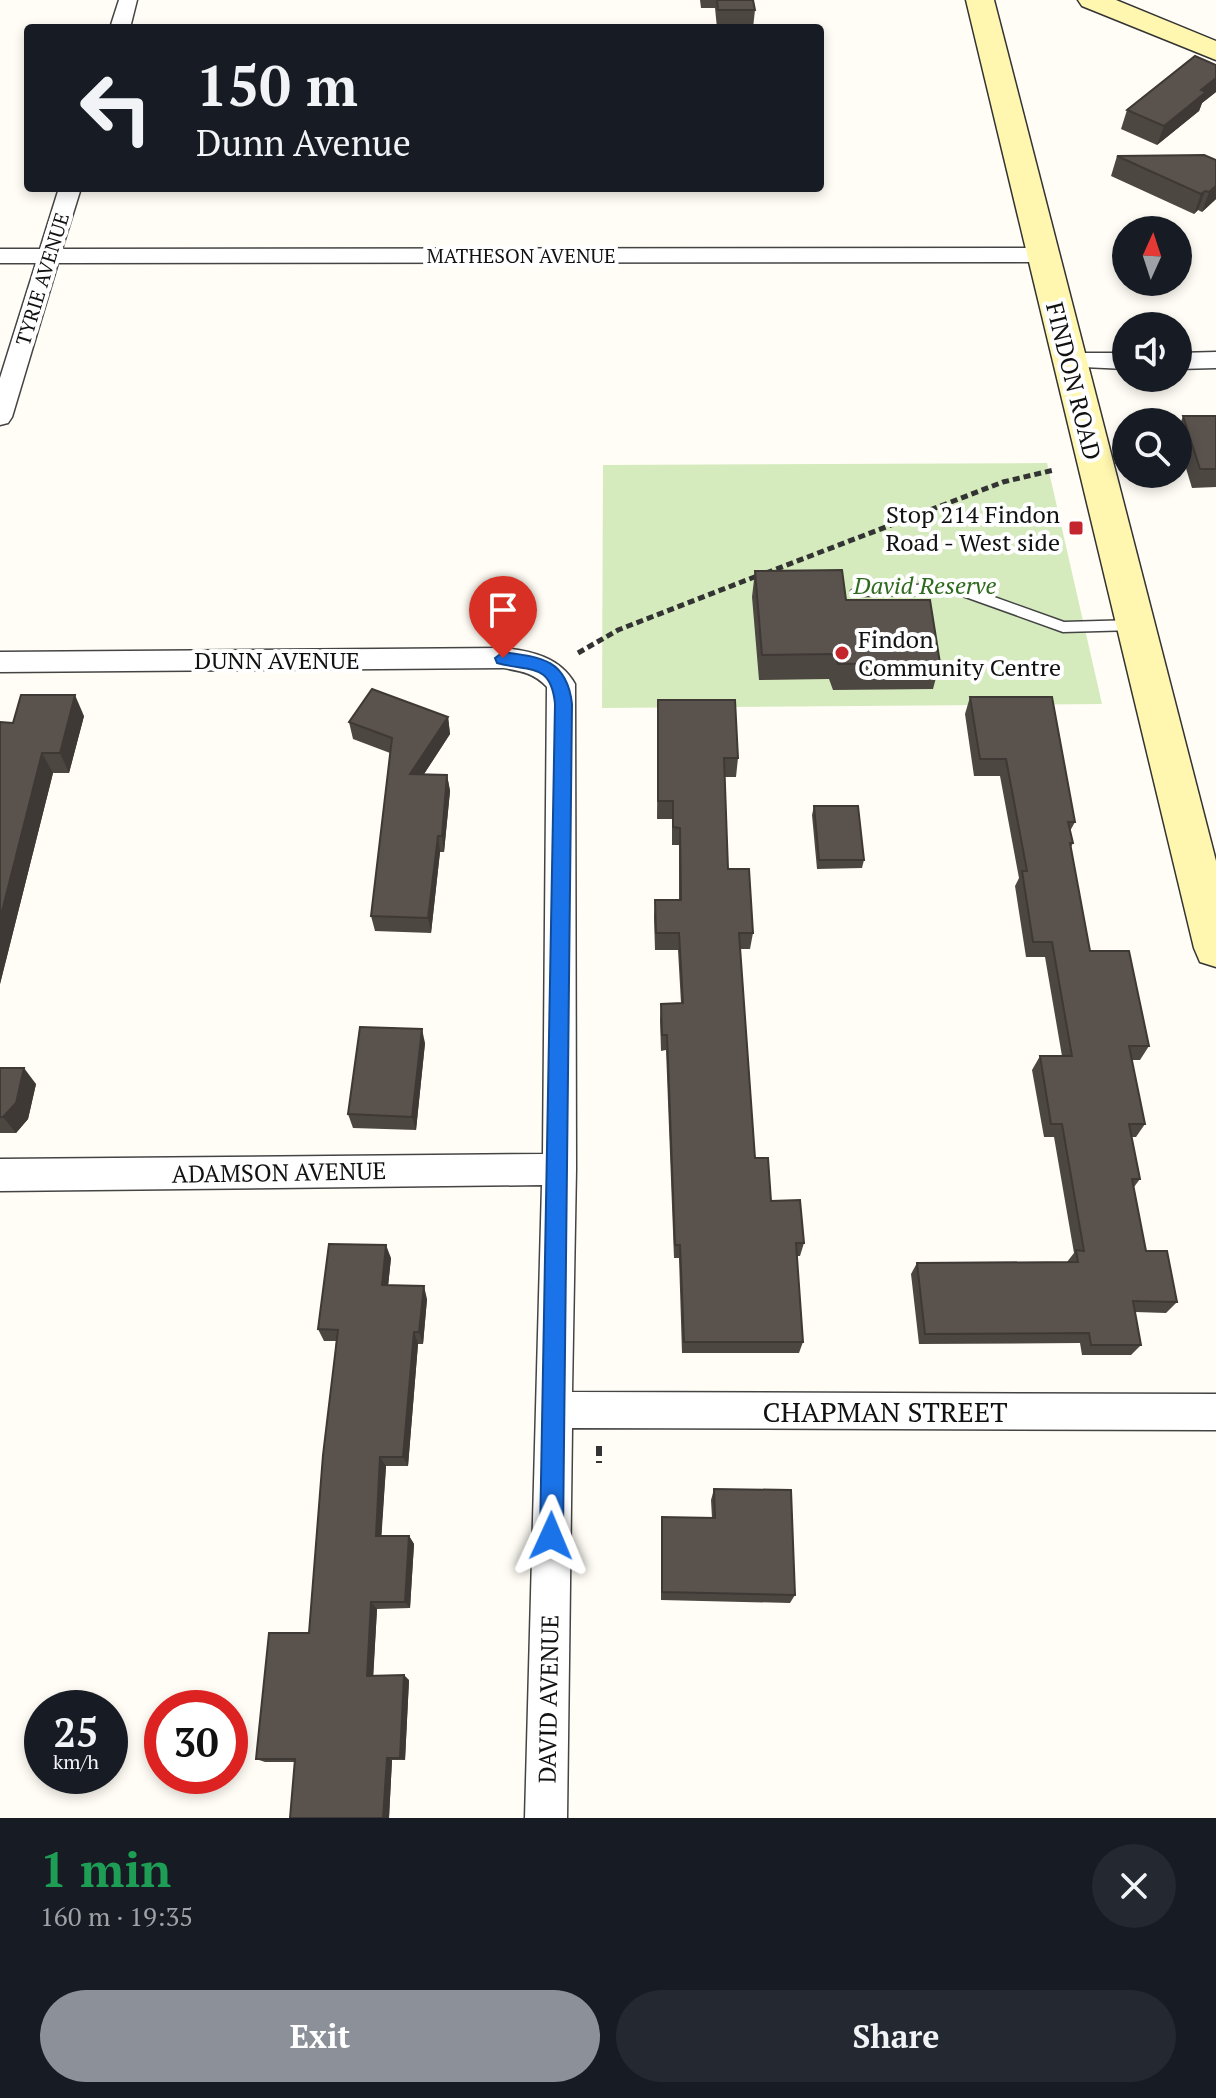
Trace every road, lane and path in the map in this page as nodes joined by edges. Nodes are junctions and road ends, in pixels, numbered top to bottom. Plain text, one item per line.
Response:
1 (128, 0) edge
2 (1092, 0) edge
3 (983, 2) edge
4 (121, 24) edge
5 (1216, 51) edge
6 (69, 192) edge
7 (1043, 255) junction
8 (0, 256) edge
9 (48, 256) junction
10 (1216, 360) edge
11 (1069, 361) junction
12 (1112, 361) edge
13 (1192, 361) edge
14 (0, 417) edge
15 (1054, 470) dead end
16 (858, 591) dead end
17 (1135, 625) junction
18 (0, 662) edge
19 (565, 662) junction
20 (1216, 948) edge
21 (559, 1169) junction
22 (0, 1175) edge
23 (554, 1410) junction
24 (1216, 1412) edge
25 (546, 1818) edge

1 - 4 street
2 - 5 main road
3 - 7 main road, FINDON ROAD
6 - 9 street, TYRIE AVENUE
7 - 9 street, MATHESON AVENUE
7 - 11 main road, FINDON ROAD
8 - 9 street, MATHESON AVENUE
9 - 14 street, TYRIE AVENUE
10 - 13 street
11 - 12 street
11 - 17 main road, FINDON ROAD
15 - 19 path
16 - 17 lane
17 - 20 main road, FINDON ROAD
18 - 19 street, DUNN AVENUE
19 - 21 street, DAVID AVENUE
21 - 22 street, ADAMSON AVENUE
21 - 23 street, DAVID AVENUE
23 - 24 street, CHAPMAN STREET
23 - 25 street, DAVID AVENUE

